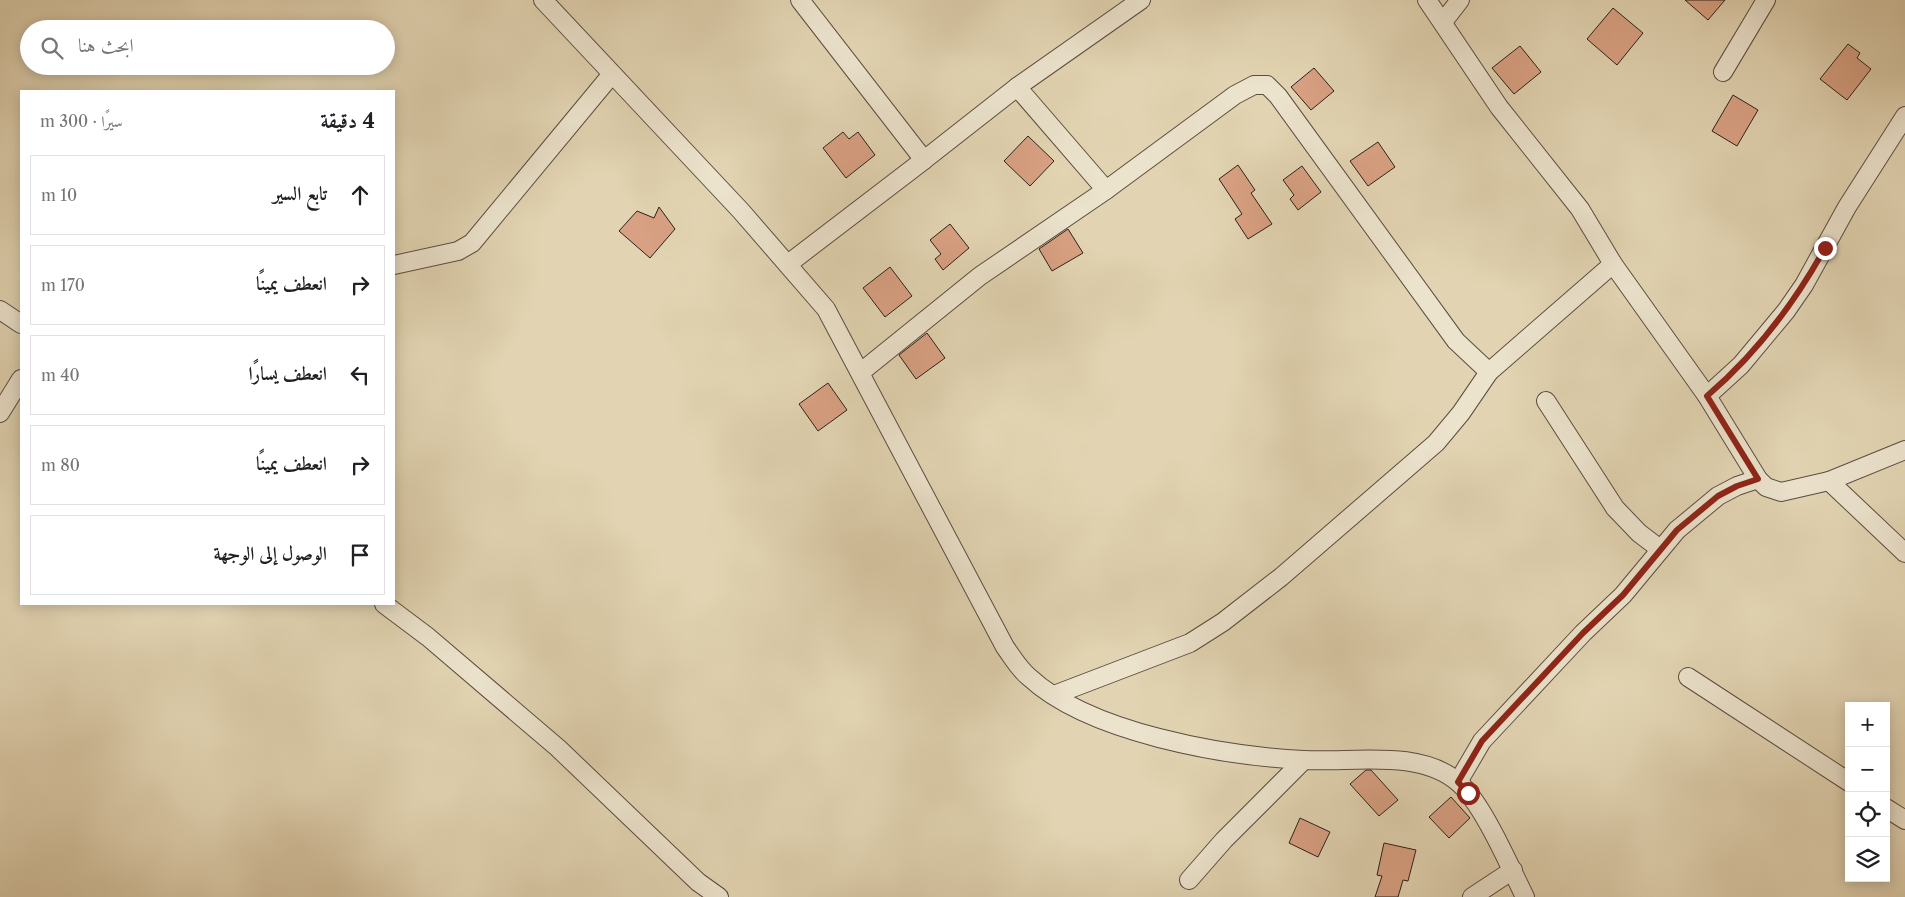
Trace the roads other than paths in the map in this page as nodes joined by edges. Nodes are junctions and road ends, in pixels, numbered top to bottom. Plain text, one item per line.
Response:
1 (543, 0) edge
2 (800, 0) edge
3 (1141, 0) edge
4 (1427, 0) edge
5 (1460, 0) edge
6 (1766, 0) edge
7 (1443, 22) junction
8 (1723, 72) dead end
9 (612, 74) junction
10 (1017, 87) junction
11 (1905, 116) edge
12 (924, 160) junction
13 (1106, 190) junction
14 (788, 264) junction
15 (1613, 264) junction
16 (395, 265) edge
17 (0, 310) edge
18 (20, 323) edge
19 (861, 372) junction
20 (1489, 372) junction
21 (20, 381) edge
22 (1707, 396) junction
23 (1546, 401) dead end
24 (0, 413) edge
25 (1905, 450) edge
26 (1758, 479) junction
27 (1829, 481) junction
28 (1660, 549) junction
29 (1905, 553) edge
30 (385, 605) edge
31 (1688, 677) dead end
32 (1054, 695) junction
33 (1304, 760) junction
34 (1845, 779) edge
35 (1458, 782) junction
36 (1890, 811) edge
37 (1905, 820) edge
38 (1513, 870) junction
39 (1189, 880) dead end
40 (718, 897) edge
41 (1472, 897) edge
42 (1525, 897) edge

1 - 9 street
2 - 12 street
3 - 10 street
4 - 7 street
5 - 7 street
6 - 8 street
7 - 15 street
9 - 14 street
9 - 16 street
10 - 12 street
10 - 13 street
11 - 22 street
12 - 14 street
13 - 19 street
13 - 20 street
14 - 19 street
15 - 20 street
15 - 22 street
17 - 18 street
19 - 32 street
20 - 32 street
21 - 24 street
22 - 26 street
23 - 28 street
25 - 27 street
26 - 27 street
26 - 28 street
27 - 29 street
28 - 35 street
30 - 40 street
31 - 34 street
32 - 33 street
33 - 35 street
33 - 39 street
35 - 38 street
36 - 37 street
38 - 41 street
38 - 42 street

